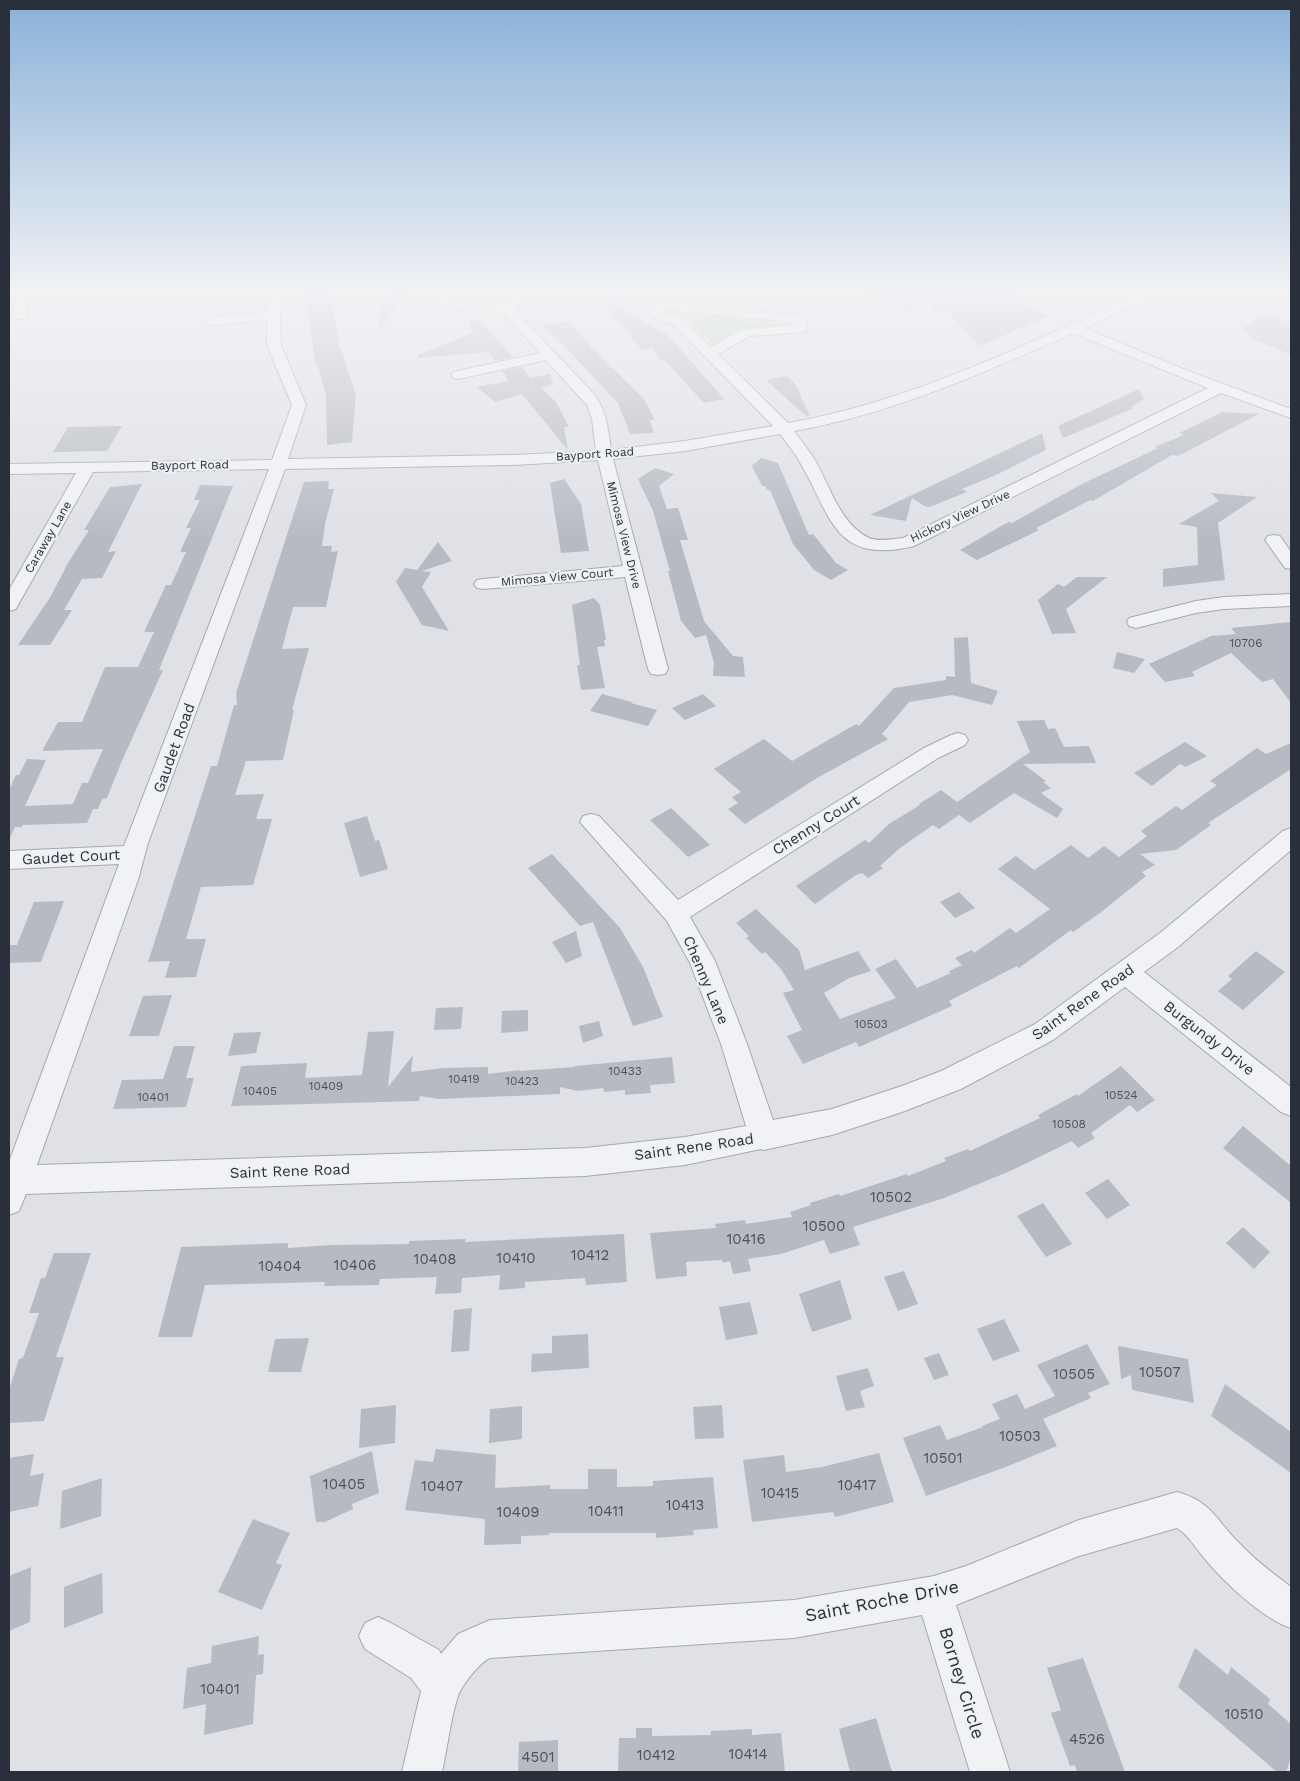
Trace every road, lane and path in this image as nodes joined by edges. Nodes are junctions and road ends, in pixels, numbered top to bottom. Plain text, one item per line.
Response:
1 (287, 375) edge
2 (568, 375) edge
3 (732, 375) edge
4 (963, 375) edge
5 (1188, 375) edge
6 (1220, 388) junction
7 (1291, 414) edge
8 (784, 428) junction
9 (604, 455) junction
10 (278, 463) junction
11 (87, 468) junction
12 (9, 469) edge
13 (1274, 540) dead end
14 (1291, 564) edge
15 (632, 571) junction
16 (16, 578) edge
17 (483, 584) dead end
18 (1291, 600) edge
19 (9, 605) edge
20 (1136, 622) dead end
21 (658, 669) dead end
22 (958, 740) dead end
23 (591, 822) dead end
24 (1291, 837) edge
25 (133, 855) junction
26 (9, 860) edge
27 (676, 914) junction
28 (1126, 973) junction
29 (1291, 1103) edge
30 (764, 1137) junction
31 (11, 1187) edge
32 (934, 1594) junction
33 (1291, 1610) edge
34 (378, 1636) dead end
35 (441, 1686) junction
36 (422, 1772) edge
37 (990, 1772) edge

1 - 10 street, Gaudet Road
2 - 9 street, Mimosa View Drive
3 - 8 street, Hickory View Drive
4 - 8 street, Bayport Road
5 - 6 street
6 - 7 street
6 - 8 street, Hickory View Drive
8 - 9 street, Bayport Road
9 - 10 street, Bayport Road
9 - 15 street, Mimosa View Drive
10 - 11 street, Bayport Road
10 - 25 street, Gaudet Road
11 - 12 street, Bayport Road
11 - 16 street, Caraway Lane
13 - 14 street
15 - 17 street, Mimosa View Court
15 - 21 street, Mimosa View Drive
16 - 19 street, Caraway Lane
18 - 20 street
22 - 27 street, Chenny Court
23 - 27 street, Chenny Lane
24 - 28 street, Saint Rene Road
25 - 26 street, Gaudet Court
25 - 31 street, Gaudet Road
27 - 30 street, Chenny Lane
28 - 29 street, Burgundy Drive
28 - 30 street, Saint Rene Road
30 - 31 street, Saint Rene Road
32 - 33 street, Saint Roche Drive
32 - 35 street, Saint Roche Drive
32 - 37 street, Borney Circle
34 - 35 street
35 - 36 street

